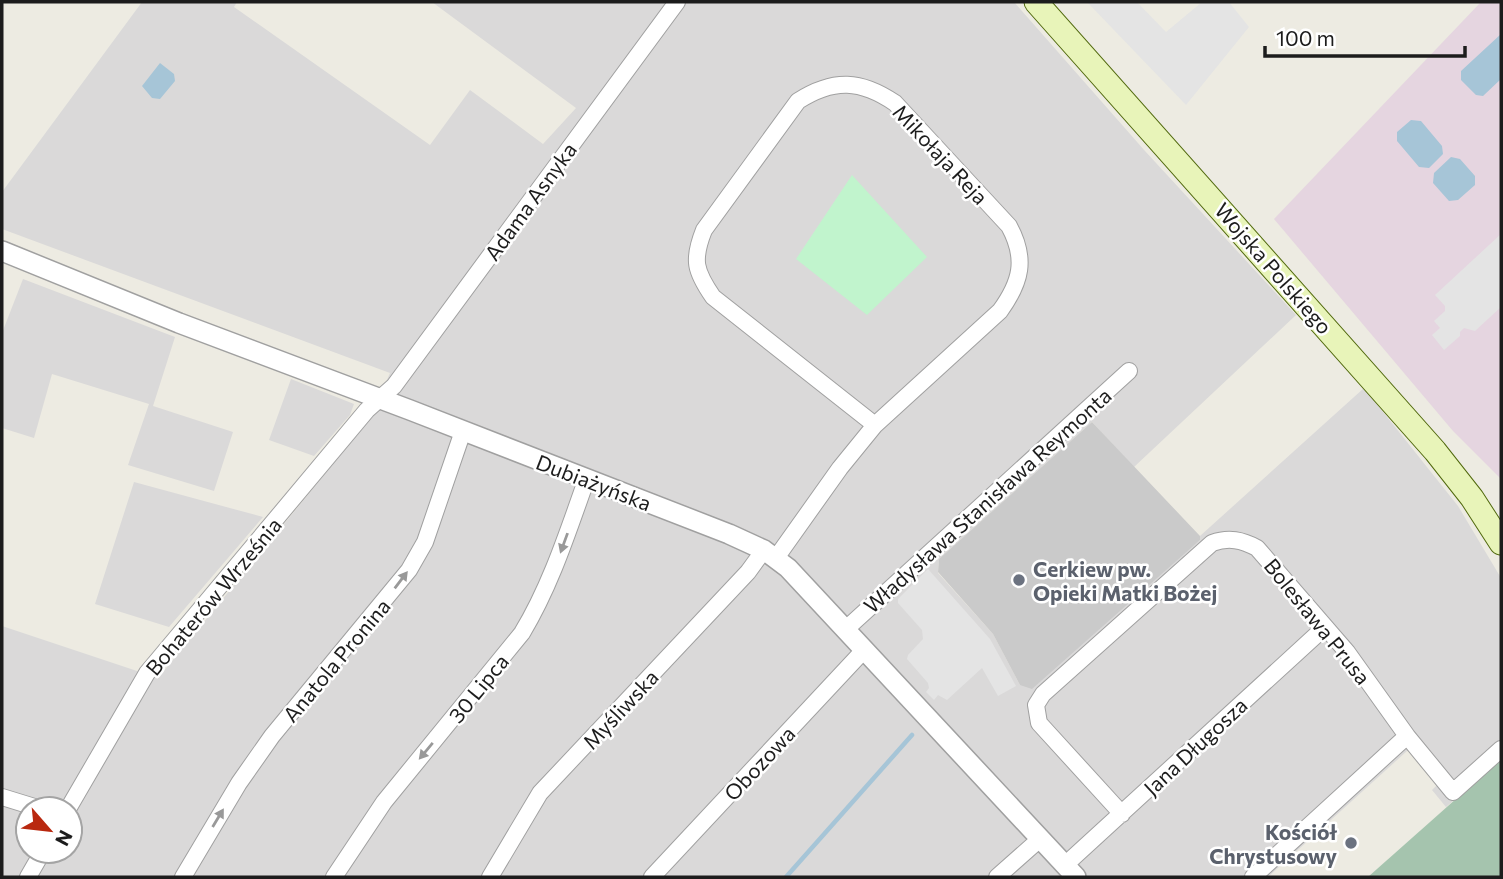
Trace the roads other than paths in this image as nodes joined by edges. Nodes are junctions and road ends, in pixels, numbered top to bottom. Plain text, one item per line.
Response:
1 (677, 2) edge
2 (1036, 2) edge
3 (2, 251) edge
4 (1129, 371) dead end
5 (380, 398) junction
6 (876, 425) junction
7 (463, 430) junction
8 (586, 478) junction
9 (1501, 543) edge
10 (770, 554) junction
11 (1325, 627) junction
12 (846, 629) junction
13 (866, 649) junction
14 (1407, 736) junction
15 (1501, 749) edge
16 (76, 795) edge
17 (1122, 814) junction
18 (1041, 838) junction
19 (1071, 871) edge
20 (183, 877) edge
21 (334, 877) edge
22 (490, 877) edge
23 (652, 877) edge
24 (997, 877) edge
25 (1253, 877) edge

1 - 5 street, Adama Asnyka
2 - 9 main road, Wojska Polskiego
3 - 5 street, Dubiażyńska
4 - 12 street, Władysława Stanisława Reymonta
5 - 7 street, Dubiażyńska
5 - 16 street, Bohaterów Września
6 - 6 street, Mikołaja Reja
6 - 10 street, Mikołaja Reja
7 - 8 street, Dubiażyńska
20 -> 7 street, Anatola Pronina
8 - 10 street, Dubiażyńska
8 -> 21 street, 30 Lipca
10 - 12 street, Dubiażyńska
10 - 22 street, Myśliwska
11 - 14 street, Bolesława Prusa
11 - 17 street, Jana Długosza
11 - 17 street, Bolesława Prusa
12 - 13 street, Dubiażyńska
13 - 18 street, Dubiażyńska
13 - 23 street, Obozowa
14 - 15 street, Bolesława Prusa
14 - 25 street
17 - 19 street, Jana Długosza
18 - 19 street, Dubiażyńska
18 - 24 street

